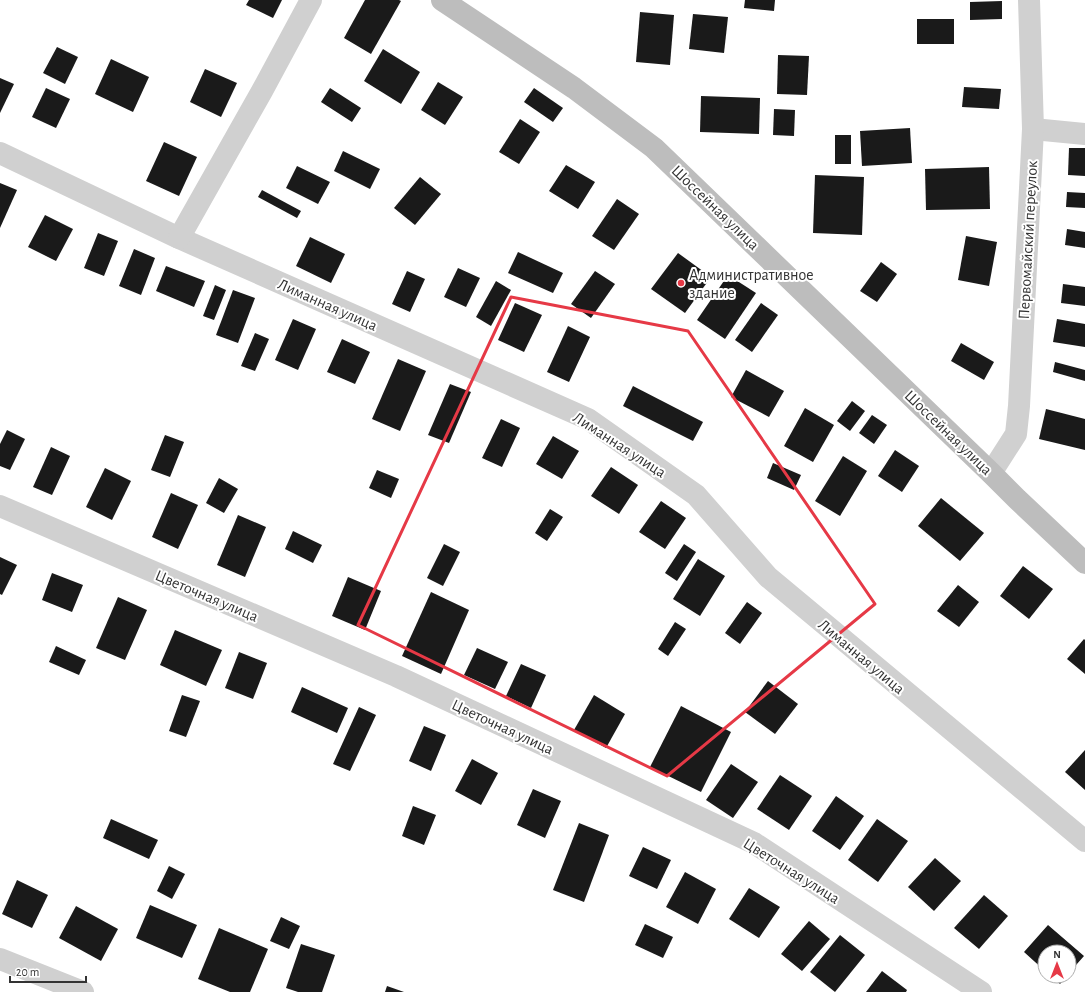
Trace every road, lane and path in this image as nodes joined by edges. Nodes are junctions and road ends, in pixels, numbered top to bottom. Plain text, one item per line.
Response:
1 (311, 0) edge
2 (442, 0) edge
3 (1030, 0) edge
4 (1033, 129) junction
5 (1085, 134) edge
6 (0, 153) edge
7 (179, 238) junction
8 (991, 473) junction
9 (0, 506) edge
10 (1085, 563) edge
11 (1085, 841) edge
12 (0, 959) edge
13 (83, 992) edge
14 (981, 992) edge

1 - 7 street
2 - 8 main road, Шоссейная улица
3 - 4 street, Первомайский переулок
4 - 5 street
4 - 8 street, Первомайский переулок
6 - 7 street, Лиманная улица
7 - 11 street, Лиманная улица
8 - 10 main road, Шоссейная улица
9 - 14 street, Цветочная улица
12 - 13 street

